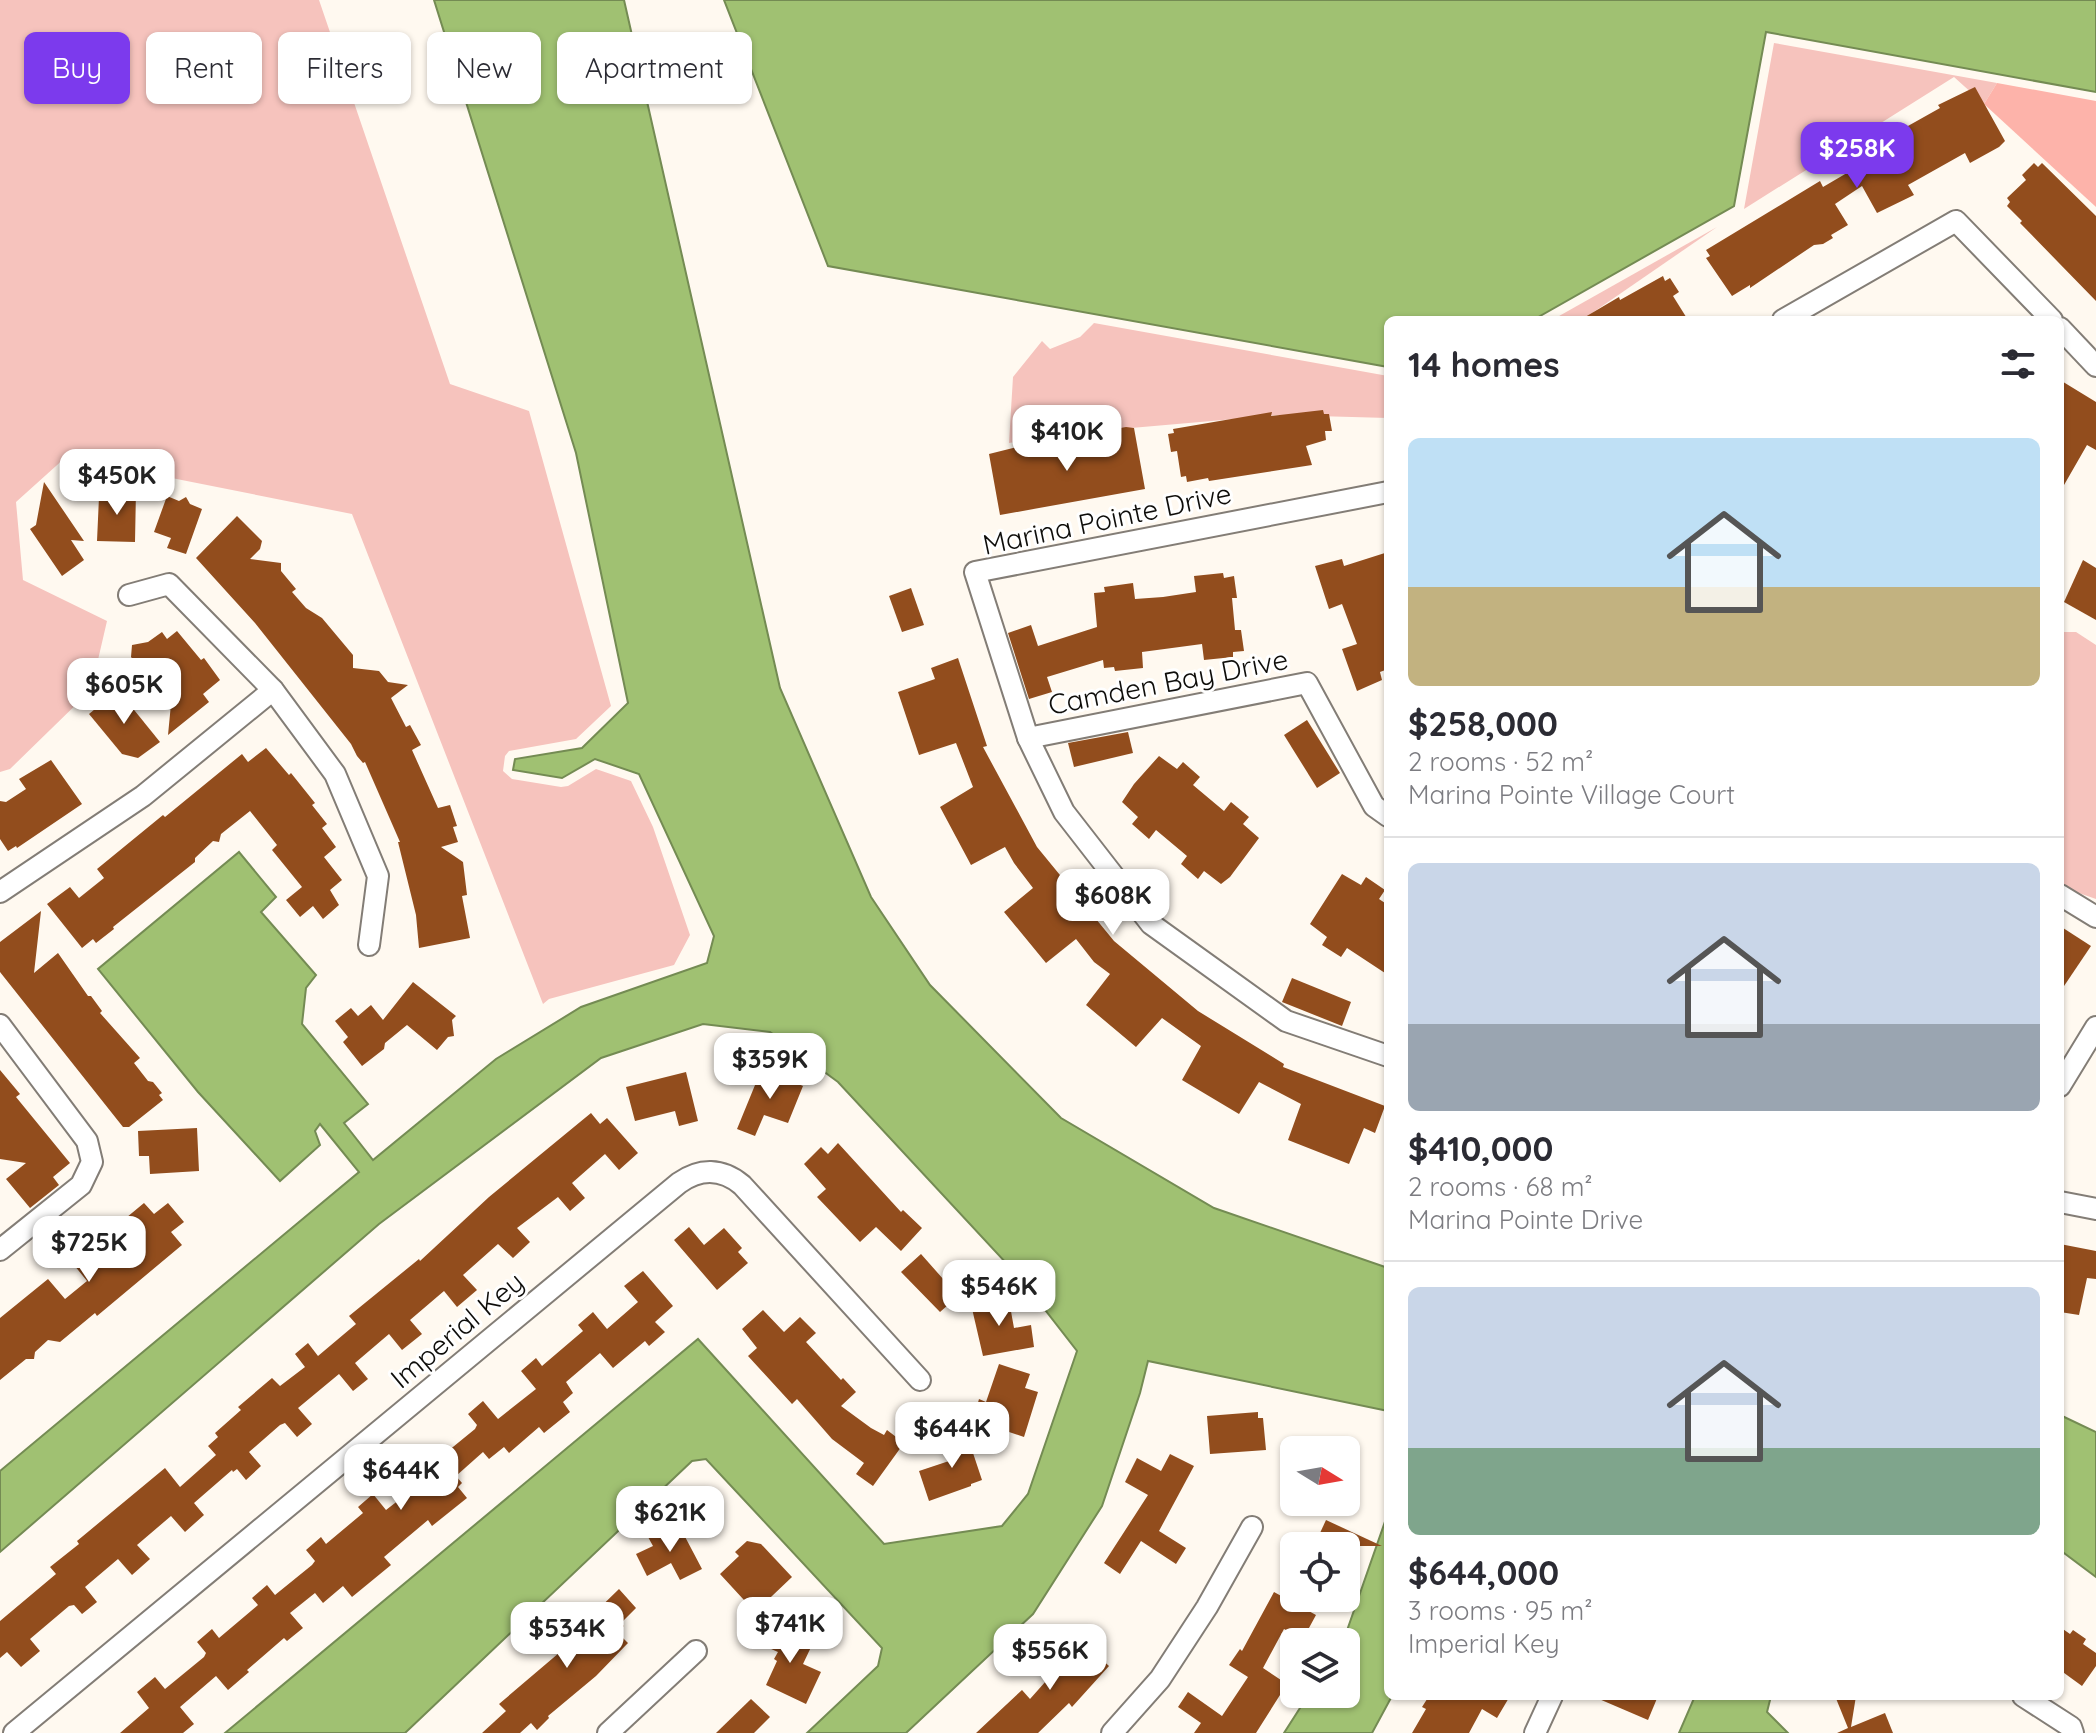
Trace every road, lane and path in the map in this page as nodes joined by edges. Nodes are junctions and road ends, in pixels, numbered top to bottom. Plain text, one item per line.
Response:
1 (1790, 316) edge
2 (2048, 316) edge
3 (2064, 332) edge
4 (2096, 366) edge
5 (1384, 493) edge
6 (129, 595) dead end
7 (273, 690) junction
8 (1028, 738) junction
9 (1384, 813) edge
10 (0, 892) edge
11 (2064, 897) edge
12 (2096, 917) edge
13 (369, 945) dead end
14 (0, 1025) edge
15 (2096, 1027) edge
16 (1384, 1055) edge
17 (2064, 1077) edge
18 (2064, 1203) edge
19 (2096, 1209) edge
20 (0, 1250) edge
21 (920, 1380) dead end
22 (1252, 1527) dead end
23 (696, 1651) dead end
24 (1550, 1700) edge
25 (2029, 1700) edge
26 (14, 1733) edge
27 (608, 1733) edge
28 (1112, 1733) edge
29 (1535, 1733) edge
30 (2073, 1733) edge

1 - 2 street
3 - 4 street
5 - 8 street, Marina Pointe Drive
6 - 7 street
7 - 10 street
7 - 13 street
8 - 9 street, Camden Bay Drive
8 - 16 street, Marina Pointe Drive
11 - 12 street
14 - 20 street
15 - 17 street
18 - 19 street
21 - 26 street, Imperial Key
22 - 28 street
23 - 27 street
24 - 29 street
25 - 30 street

